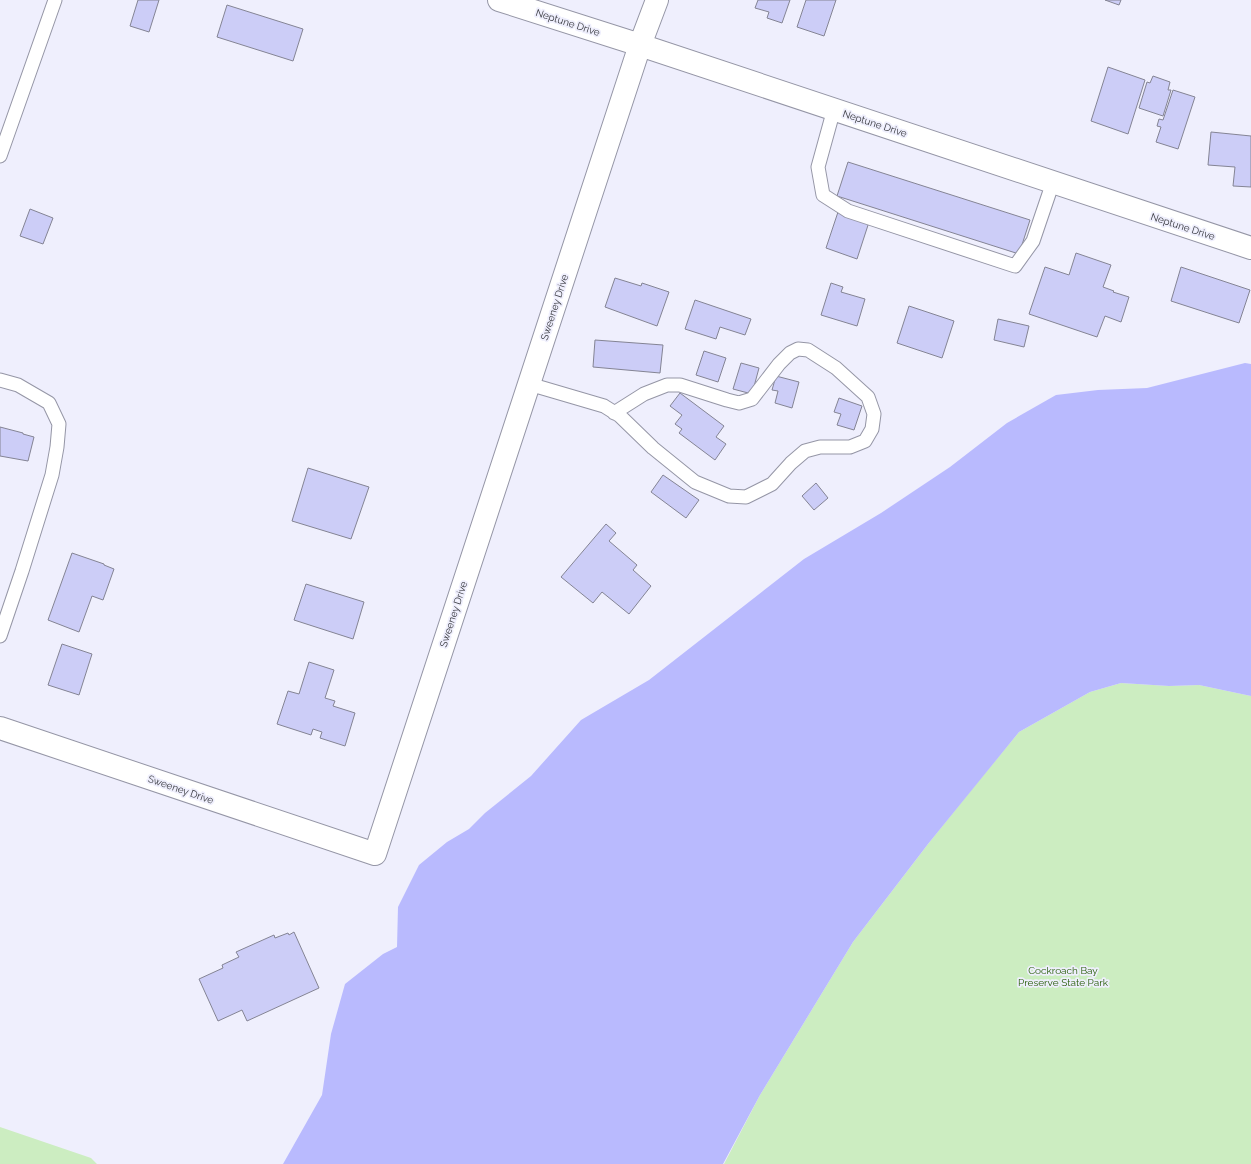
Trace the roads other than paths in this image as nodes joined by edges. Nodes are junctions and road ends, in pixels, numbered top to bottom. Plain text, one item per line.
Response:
1 (55, 0) edge
2 (499, 0) edge
3 (657, 0) edge
4 (640, 45) junction
5 (834, 109) junction
6 (0, 156) edge
7 (1053, 182) junction
8 (1251, 248) edge
9 (0, 380) edge
10 (529, 384) junction
11 (614, 413) junction
12 (0, 636) edge
13 (0, 728) edge

1 - 6 lane
2 - 4 street, Neptune Drive
3 - 4 street, Sweeney Drive
4 - 5 street, Neptune Drive
4 - 10 street, Sweeney Drive
5 - 7 street, Neptune Drive
5 - 7 lane
7 - 8 street, Neptune Drive
9 - 12 lane
10 - 11 lane
10 - 13 street, Sweeney Drive
11 - 11 lane

